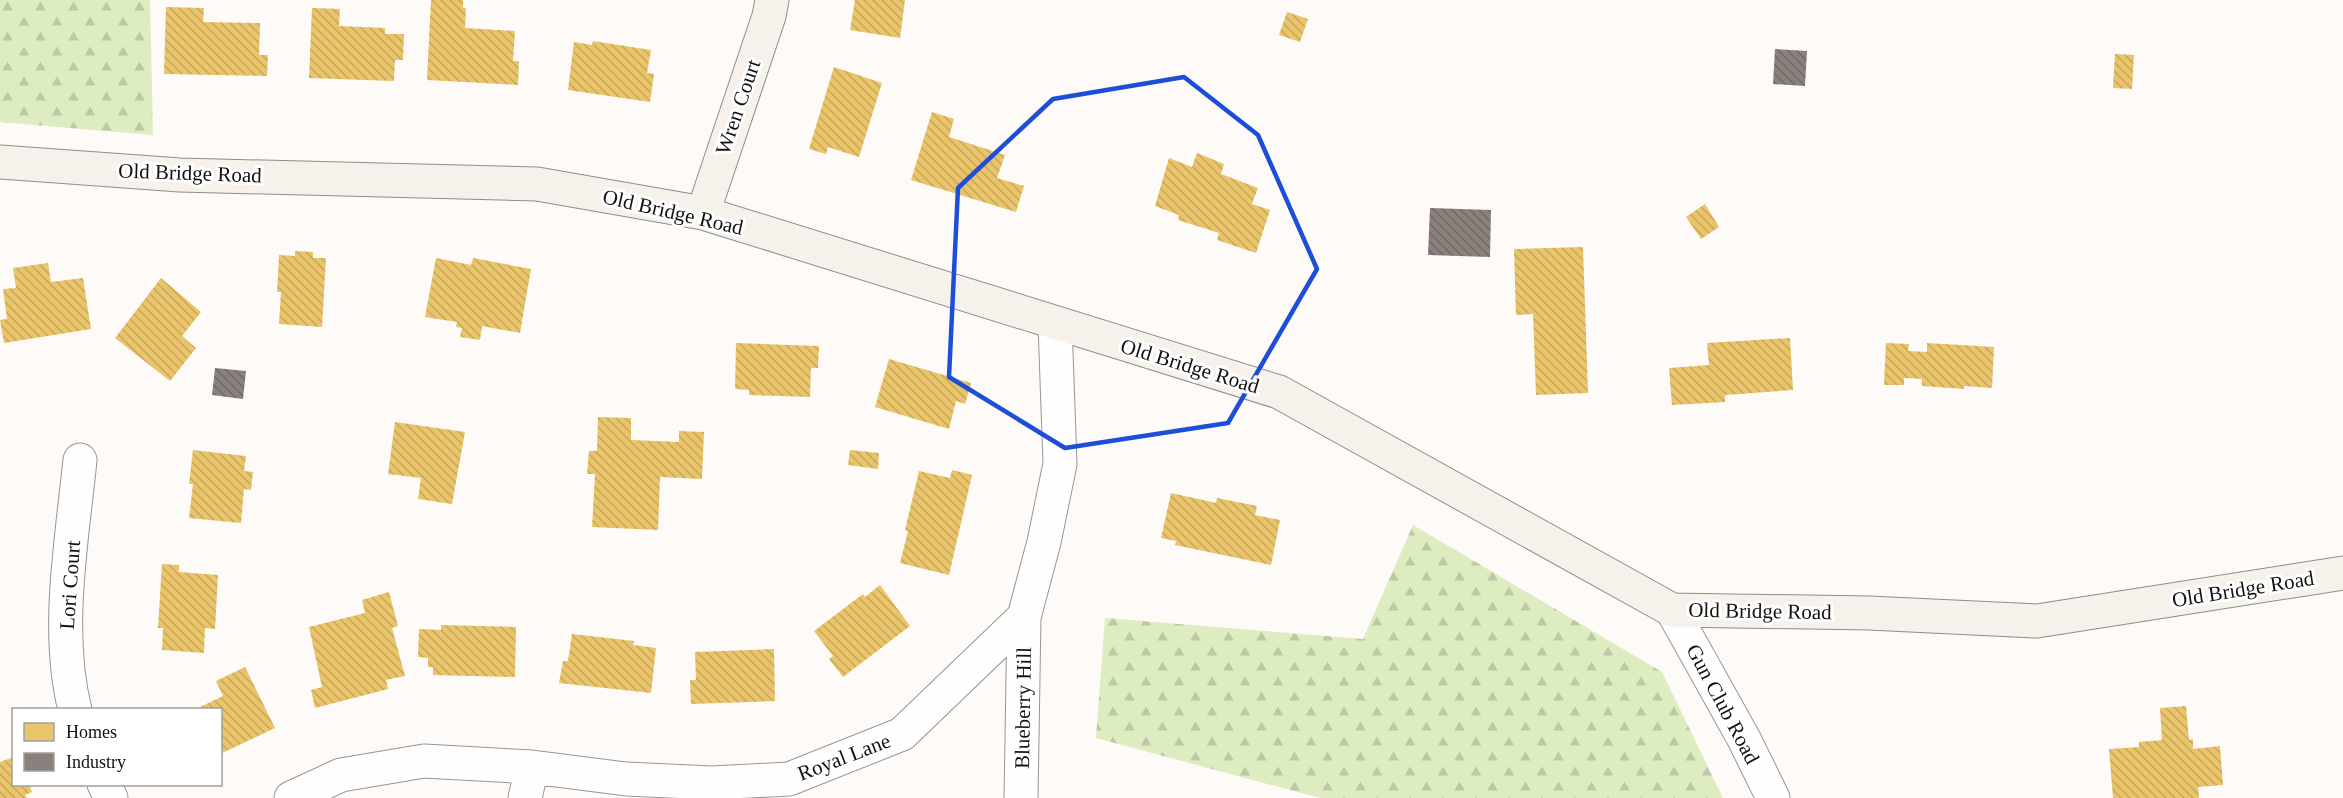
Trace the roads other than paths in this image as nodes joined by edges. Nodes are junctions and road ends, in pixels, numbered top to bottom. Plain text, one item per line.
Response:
1 (772, 0) edge
2 (0, 162) edge
3 (703, 213) junction
4 (1055, 324) junction
5 (80, 460) dead end
6 (2343, 573) edge
7 (1672, 610) junction
8 (1024, 617) junction
9 (75, 708) edge
10 (532, 766) junction
11 (291, 798) edge
12 (525, 798) edge
13 (1021, 798) edge
14 (1773, 798) edge

1 - 3 street, Wren Court
2 - 3 street, Old Bridge Road
3 - 4 street, Old Bridge Road
4 - 7 street, Old Bridge Road
4 - 8 street
5 - 9 street, Lori Court
6 - 7 street, Old Bridge Road
7 - 14 street, Gun Club Road
8 - 10 street, Royal Lane
8 - 13 street, Blueberry Hill
10 - 11 street, Royal Lane
10 - 12 street

